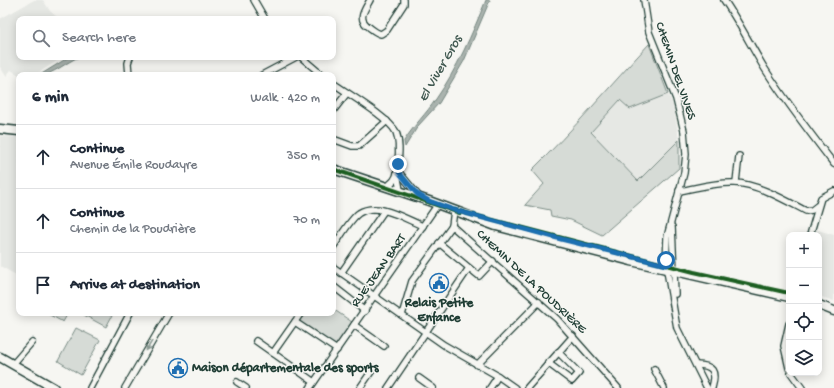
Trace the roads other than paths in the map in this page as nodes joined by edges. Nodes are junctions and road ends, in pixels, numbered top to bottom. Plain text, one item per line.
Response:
1 (254, 0) edge
2 (370, 0) edge
3 (404, 0) edge
4 (644, 0) edge
5 (724, 0) edge
6 (263, 16) edge
7 (129, 60) edge
8 (290, 60) edge
9 (304, 60) edge
10 (129, 72) edge
11 (268, 72) edge
12 (318, 72) edge
13 (336, 85) edge
14 (347, 93) junction
15 (336, 107) edge
16 (387, 121) junction
17 (0, 129) edge
18 (16, 131) edge
19 (336, 140) edge
20 (740, 156) dead end
21 (834, 164) edge
22 (336, 169) edge
23 (336, 170) edge
24 (399, 174) junction
25 (736, 182) junction
26 (389, 186) junction
27 (402, 190) junction
28 (679, 191) junction
29 (834, 191) edge
30 (417, 194) junction
31 (429, 201) junction
32 (438, 204) junction
33 (817, 206) junction
34 (454, 210) junction
35 (384, 211) junction
36 (424, 226) junction
37 (452, 226) junction
38 (811, 232) edge
39 (336, 243) edge
40 (439, 243) junction
41 (493, 260) junction
42 (469, 268) junction
43 (671, 268) junction
44 (336, 269) edge
45 (341, 272) junction
46 (336, 288) edge
47 (786, 293) edge
48 (375, 296) junction
49 (786, 296) edge
50 (539, 302) junction
51 (822, 306) edge
52 (822, 310) edge
53 (365, 311) junction
54 (834, 311) edge
55 (402, 315) junction
56 (834, 315) edge
57 (128, 316) edge
58 (167, 316) edge
59 (299, 316) edge
60 (295, 322) junction
61 (354, 325) junction
62 (426, 333) junction
63 (572, 336) junction
64 (786, 337) edge
65 (256, 341) dead end
66 (32, 342) dead end
67 (384, 346) dead end
68 (337, 350) junction
69 (558, 352) junction
70 (273, 353) junction
71 (786, 355) edge
72 (0, 357) edge
73 (13, 364) junction
74 (477, 364) junction
75 (548, 364) junction
76 (696, 365) junction
77 (654, 368) dead end
78 (373, 369) dead end
79 (498, 376) junction
80 (793, 376) edge
81 (419, 378) dead end
82 (237, 382) dead end
83 (314, 382) junction
84 (616, 387) edge
85 (54, 388) edge
86 (90, 388) edge
87 (125, 388) edge
88 (246, 388) edge
89 (310, 388) edge
90 (360, 388) edge
91 (388, 388) edge
92 (433, 388) edge
93 (490, 388) edge
94 (515, 388) edge
95 (527, 388) edge
96 (664, 388) edge
97 (707, 388) edge
98 (712, 388) edge
99 (802, 388) edge

1 - 6 street
2 - 3 street
4 - 28 street, CHEMIN DEL VIVES
5 - 21 street
7 - 10 street
8 - 11 street
9 - 12 street
13 - 14 street
14 - 15 street
14 - 16 street
16 - 19 street
16 - 24 street
17 - 18 street
20 - 25 street
22 - 26 street
23 - 26 street
24 - 26 street
24 - 27 street
24 - 30 street
25 - 28 street
25 - 33 street
26 - 27 street
27 - 30 street
27 - 31 street
28 - 43 street, CHEMIN DEL VIVES
29 - 33 street
30 - 31 street
31 - 32 street
32 - 34 street
32 - 36 street, RUE JEAN BART
33 - 38 street
34 - 37 street
34 - 43 street
35 - 36 street
35 - 39 street
35 - 45 street
36 - 48 street, RUE JEAN BART
37 - 40 street
37 - 41 street, CHEMIN DE LA POUDRIÈRE
40 - 42 street
40 - 55 street
41 - 42 street
41 - 50 street, CHEMIN DE LA POUDRIÈRE
42 - 62 street
43 - 47 street
43 - 49 street
43 - 76 street, CHEMIN DEL VIVES
44 - 45 street
45 - 48 street
46 - 53 street
48 - 53 street, RUE JEAN BART
48 - 55 street
50 - 63 street, CHEMIN DE LA POUDRIÈRE
50 - 74 street
51 - 54 street
52 - 56 street
53 - 61 street, RUE JEAN BART
55 - 62 street
57 - 86 street
58 -> 87 street
59 - 60 street
60 - 68 street
60 - 70 street
61 - 67 street
61 - 68 street, RUE JEAN BART
62 - 74 street
62 - 91 street
63 - 69 street
63 - 84 street, CHEMIN DE LA POUDRIÈRE
64 - 71 street
65 - 70 street
66 - 73 street
68 - 83 street, RUE JEAN BART
69 - 75 street
69 - 75 street
70 - 83 street
72 - 73 street
73 - 85 street
74 - 79 street
75 - 95 street
76 - 97 street, CHEMIN DEL VIVES
76 - 98 street
77 - 96 street
78 - 90 street
79 - 93 street
79 - 94 street
80 - 99 street
81 - 92 street
82 - 88 street
83 - 89 street, RUE JEAN BART

